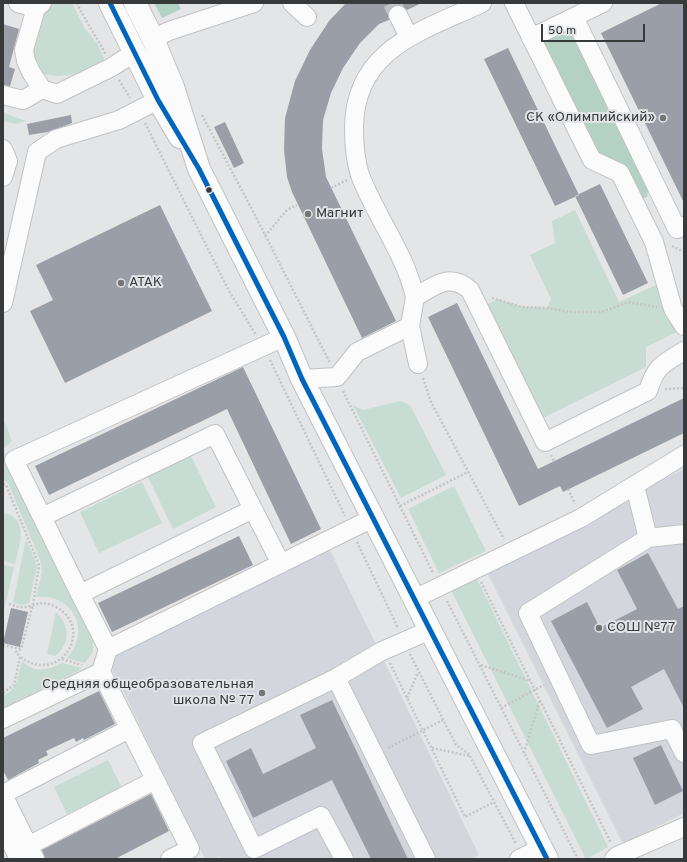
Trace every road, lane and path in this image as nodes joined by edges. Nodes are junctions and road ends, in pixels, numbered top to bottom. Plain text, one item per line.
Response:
1 (18, 3) edge
2 (77, 3) edge
3 (110, 3) edge
4 (135, 3) edge
5 (254, 3) edge
6 (292, 3) edge
7 (482, 3) edge
8 (514, 3) edge
9 (603, 3) edge
10 (39, 6) edge
11 (398, 15) tunnel mouth
12 (307, 17) dead end
13 (574, 17) junction
14 (410, 38) junction
15 (531, 38) junction
16 (153, 39) junction
17 (135, 52) junction
18 (112, 67) junction
19 (42, 89) junction
20 (3, 95) edge
21 (158, 100) junction
22 (138, 111) junction
23 (201, 113) dead end
24 (119, 120) junction
25 (72, 121) dead end
26 (3, 149) edge
27 (199, 169) junction
28 (3, 177) edge
29 (297, 205) dead end
30 (684, 226) edge
31 (265, 236) junction
32 (470, 290) junction
33 (415, 297) junction
34 (3, 303) edge
35 (673, 309) junction
36 (410, 326) junction
37 (684, 326) edge
38 (284, 337) junction
39 (262, 345) junction
40 (684, 351) edge
41 (418, 364) joint
42 (337, 377) junction
43 (302, 379) junction
44 (684, 455) edge
45 (468, 472) junction
46 (3, 484) edge
47 (633, 486) junction
48 (400, 506) junction
49 (253, 509) junction
50 (42, 517) junction
51 (373, 518) junction
52 (350, 528) junction
53 (684, 534) edge
54 (648, 538) junction
55 (510, 552) junction
56 (280, 564) junction
57 (475, 570) junction
58 (440, 587) junction
59 (80, 594) junction
60 (414, 598) junction
61 (9, 604) dead end
62 (33, 604) junction
63 (430, 630) junction
64 (404, 641) junction
65 (3, 645) edge
66 (21, 649) junction
67 (108, 649) junction
68 (383, 650) junction
69 (20, 657) junction
70 (62, 659) junction
71 (81, 664) dead end
72 (480, 665) junction
73 (419, 671) junction
74 (101, 672) junction
75 (336, 678) junction
76 (531, 681) junction
77 (544, 685) dead end
78 (535, 690) junction
79 (3, 693) edge
80 (407, 699) junction
81 (540, 699) junction
82 (501, 708) junction
83 (3, 719) edge
84 (443, 720) junction
85 (678, 726) edge
86 (129, 729) junction
87 (423, 730) junction
88 (432, 748) junction
89 (524, 753) junction
90 (684, 753) edge
91 (375, 755) junction
92 (470, 756) junction
93 (155, 780) junction
94 (3, 795) edge
95 (494, 802) junction
96 (3, 826) edge
97 (684, 827) edge
98 (27, 855) edge
99 (532, 856) edge
100 (616, 857) edge
101 (170, 859) edge
102 (344, 859) edge
103 (426, 859) edge
104 (578, 859) edge

1 - 10 street
2 - 18 path
3 - 17 main road
4 - 16 main road
5 - 16 street
6 - 12 street
7 - 14 street
8 - 15 street
9 - 13 street
10 - 19 street
11 - 14 street
13 - 15 street
13 - 30 street
14 - 33 street
15 - 35 street
16 - 17 main road
16 - 27 main road
17 - 18 street
17 - 21 main road
18 - 19 street
18 - 22 path
19 - 20 street
21 - 22 street
21 - 27 main road
22 - 24 street
22 - 39 path
23 - 31 path
24 - 25 street
24 - 34 street
26 - 28 street
27 - 38 main road
29 - 31 path
31 - 42 path
32 - 33 street
32 - 35 path
32 - 40 street
33 - 36 street
35 - 37 street
36 - 41 street
36 - 42 street
38 - 39 street
38 - 43 main road
39 - 50 street
39 - 52 path
41 - 45 path
42 - 43 street
42 - 48 path
43 - 51 main road
44 - 47 street
45 - 48 path
45 - 55 path
46 - 62 path
47 - 54 street
47 - 55 street
48 - 58 path
49 - 50 street
49 - 56 street
49 - 59 street
50 - 59 street
51 - 52 street
51 - 60 main road
52 - 56 street
52 - 64 path
53 - 54 street
54 - 85 street
55 - 57 street
56 - 67 street
57 - 58 street
57 - 76 path
58 - 60 street
58 - 72 path
59 - 67 street
60 - 63 main road
61 - 62 path
62 - 66 path
62 - 70 path
63 - 64 street
63 - 99 main road
64 - 68 street
64 - 73 path
65 - 66 path
66 - 69 path
67 - 74 street
68 - 75 street
68 - 80 path
69 - 70 path
69 - 79 path
70 - 71 path
72 - 76 path
72 - 82 path
73 - 80 path
73 - 84 path
74 - 83 street
74 - 86 street
75 - 91 street
75 - 102 street
76 - 78 path
77 - 78 path
78 - 81 path
78 - 82 path
80 - 87 path
81 - 89 path
81 - 100 path
82 - 89 path
84 - 87 path
84 - 92 path
85 - 90 street
86 - 93 street
86 - 94 street
87 - 88 path
87 - 91 path
88 - 92 path
88 - 95 path
89 - 104 path
91 - 103 street
92 - 95 path
93 - 98 street
93 - 101 street
94 - 98 street
95 - 99 path
96 - 98 street
97 - 100 street

